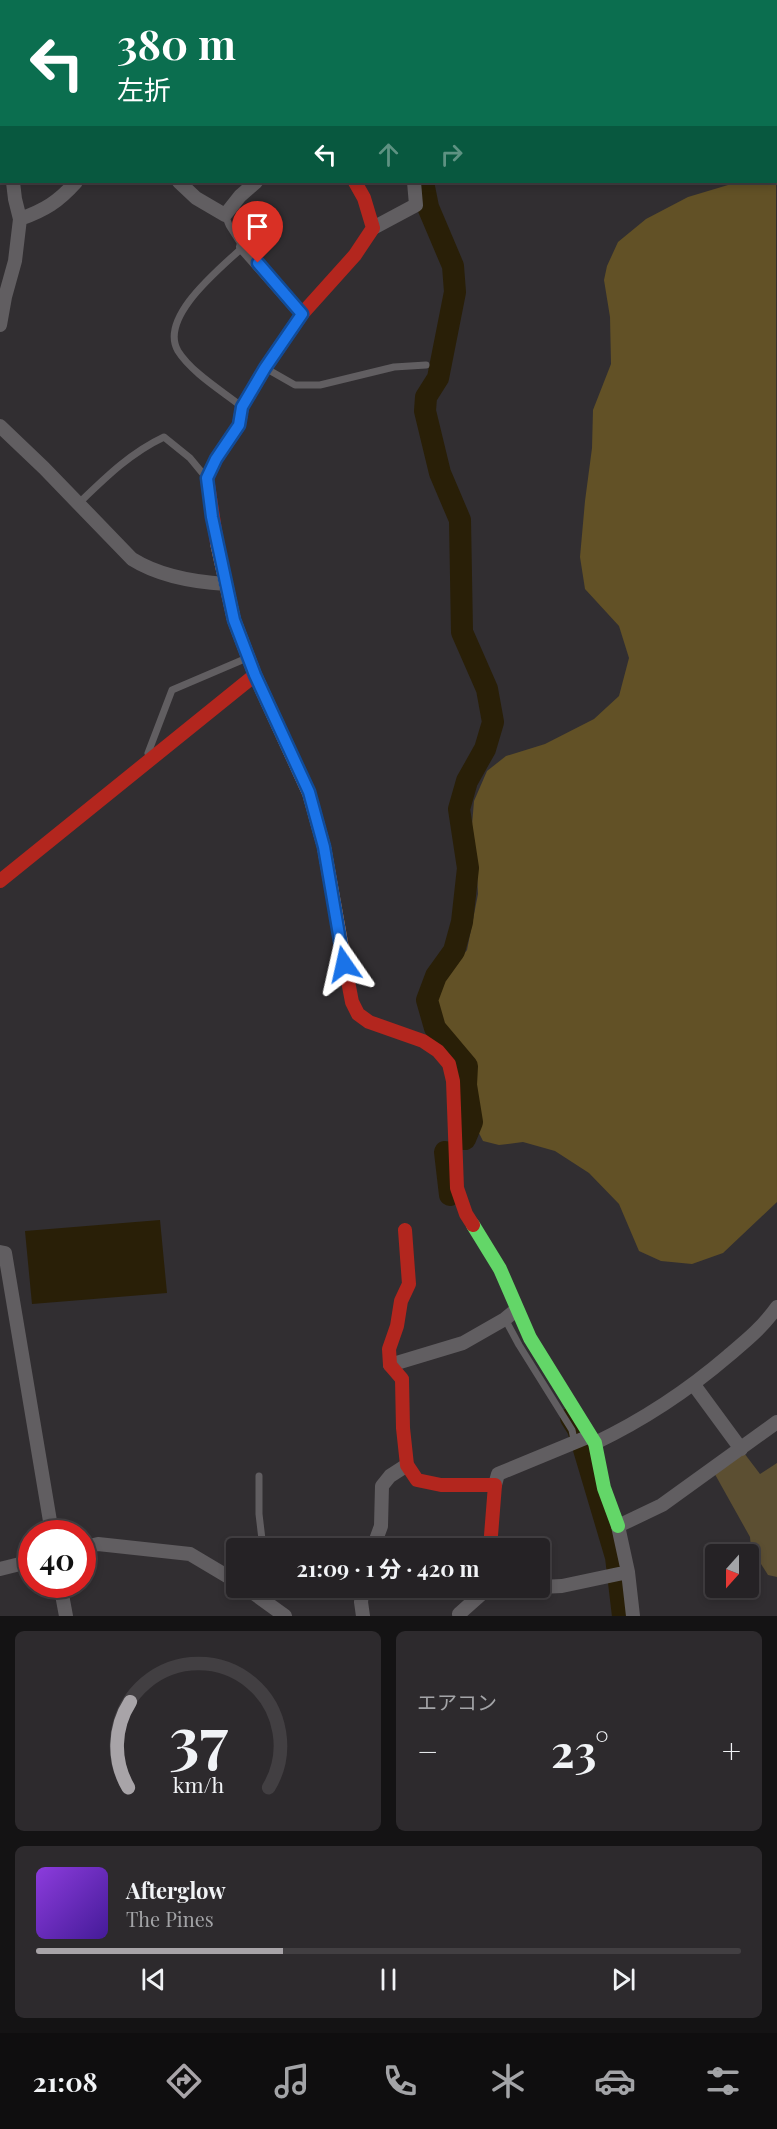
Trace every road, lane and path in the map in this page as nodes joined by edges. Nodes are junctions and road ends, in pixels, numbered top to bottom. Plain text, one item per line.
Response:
1 (12, 183) edge
2 (75, 183) edge
3 (180, 183) edge
4 (255, 183) edge
5 (356, 183) edge
6 (414, 183) edge
7 (225, 214) junction
8 (20, 219) junction
9 (373, 228) junction
10 (243, 246) junction
11 (3, 296) edge
12 (302, 314) junction
13 (0, 325) edge
14 (426, 365) dead end
15 (265, 368) junction
16 (242, 407) junction
17 (0, 426) edge
18 (207, 478) junction
19 (78, 504) junction
20 (226, 584) junction
21 (249, 657) junction
22 (255, 675) junction
23 (142, 766) junction
24 (0, 880) edge
25 (405, 1230) dead end
26 (0, 1252) edge
27 (777, 1307) edge
28 (513, 1313) junction
29 (390, 1365) junction
30 (694, 1385) junction
31 (777, 1422) edge
32 (592, 1438) junction
33 (575, 1443) junction
34 (741, 1449) junction
35 (407, 1466) junction
36 (259, 1476) dead end
37 (495, 1485) junction
38 (50, 1520) edge
39 (618, 1526) junction
40 (262, 1538) edge
41 (377, 1538) edge
42 (491, 1538) edge
43 (96, 1544) edge
44 (18, 1564) edge
45 (0, 1569) edge
46 (628, 1572) junction
47 (226, 1575) edge
48 (550, 1587) edge
49 (63, 1598) edge
50 (267, 1598) edge
51 (362, 1598) edge
52 (476, 1598) edge
53 (458, 1615) edge
54 (66, 1616) edge
55 (285, 1616) edge
56 (363, 1616) edge
57 (633, 1616) edge

1 - 8 street
2 - 8 street
3 - 7 street
4 - 7 street
5 - 9 street
6 - 9 street
7 - 10 lane
8 - 11 street
9 - 12 street
10 - 12 street
10 - 16 lane
11 - 13 street
12 - 15 street
14 - 15 lane
15 - 16 street
16 - 18 street
17 - 19 street
18 - 19 lane
18 - 20 street
19 - 20 street
20 - 21 street
21 - 22 street
21 - 23 lane
22 - 23 street
22 - 28 street
23 - 24 street
25 - 29 street
26 - 38 street
27 - 30 street
28 - 29 street
28 - 32 street
28 - 33 lane
29 - 35 street
30 - 32 street
30 - 34 street
31 - 34 street
32 - 33 street
32 - 39 street
33 - 37 street
34 - 39 street
35 - 37 street
35 - 41 street
36 - 40 lane
37 - 42 street
39 - 46 street
43 - 47 street
44 - 45 street
46 - 48 street
46 - 57 street
49 - 54 street
50 - 55 street
51 - 56 street
52 - 53 street

